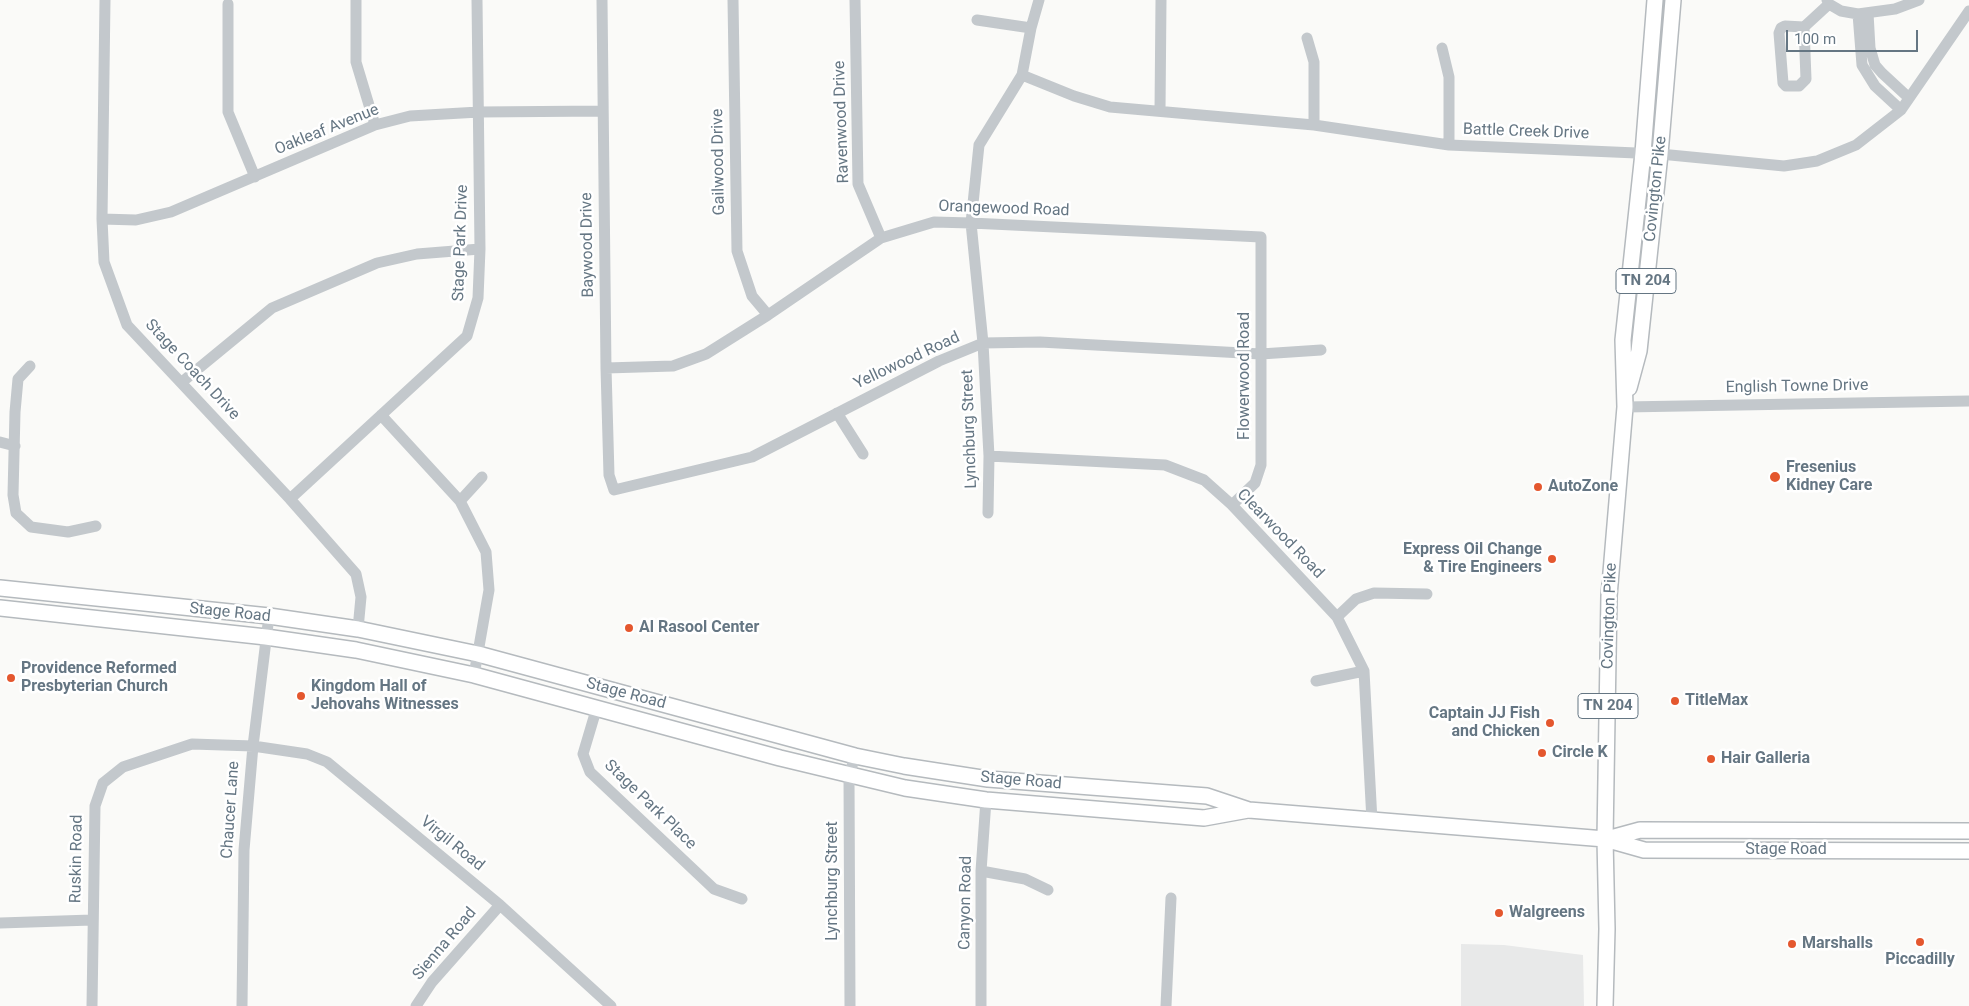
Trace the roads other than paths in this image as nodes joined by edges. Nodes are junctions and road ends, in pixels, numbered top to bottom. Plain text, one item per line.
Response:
1 (105, 0) edge
2 (356, 0) edge
3 (477, 0) edge
4 (602, 0) edge
5 (733, 0) edge
6 (855, 0) edge
7 (1039, 0) edge
8 (1161, 0) edge
9 (1655, 0) edge
10 (1673, 0) edge
11 (1919, 0) edge
12 (1828, 2) edge
13 (228, 4) dead end
14 (1969, 11) edge
15 (1863, 14) junction
16 (977, 20) dead end
17 (1804, 27) junction
18 (1031, 28) junction
19 (1307, 38) dead end
20 (1442, 48) dead end
21 (1022, 75) junction
22 (1909, 98) junction
23 (1160, 110) junction
24 (1901, 110) junction
25 (603, 111) junction
26 (478, 112) junction
27 (375, 125) junction
28 (1314, 125) junction
29 (1449, 145) junction
30 (1643, 153) junction
31 (1660, 154) junction
32 (255, 177) junction
33 (102, 219) junction
34 (970, 222) junction
35 (1261, 237) joint
36 (881, 238) junction
37 (480, 249) junction
38 (768, 315) junction
39 (984, 344) junction
40 (1320, 350) dead end
41 (1262, 354) junction
42 (30, 366) dead end
43 (606, 368) junction
44 (182, 382) junction
45 (1969, 401) edge
46 (1624, 407) junction
47 (836, 413) junction
48 (380, 416) junction
49 (0, 442) edge
50 (15, 446) junction
51 (863, 454) dead end
52 (989, 456) junction
53 (482, 477) dead end
54 (614, 490) joint
55 (290, 499) junction
56 (460, 501) junction
57 (1232, 505) junction
58 (988, 514) dead end
59 (96, 526) dead end
60 (0, 588) edge
61 (1427, 594) dead end
62 (0, 608) edge
63 (269, 616) junction
64 (1337, 617) junction
65 (358, 629) junction
66 (266, 637) junction
67 (478, 654) junction
68 (1364, 671) junction
69 (474, 675) junction
70 (1316, 681) dead end
71 (597, 707) junction
72 (253, 746) junction
73 (854, 756) junction
74 (849, 776) junction
75 (986, 800) junction
76 (1249, 810) junction
77 (1372, 821) junction
78 (1969, 831) edge
79 (1606, 839) junction
80 (1969, 852) edge
81 (981, 871) junction
82 (1048, 890) dead end
83 (1171, 898) dead end
84 (742, 899) dead end
85 (500, 904) junction
86 (92, 920) junction
87 (0, 923) edge
88 (608, 1005) edge
89 (92, 1006) edge
90 (242, 1006) edge
91 (416, 1006) edge
92 (850, 1006) edge
93 (981, 1006) edge
94 (1166, 1006) edge
95 (1605, 1006) edge

1 - 33 street, Stage Coach Drive
2 - 27 street
3 - 26 street, Stage Park Drive
4 - 25 street, Baywood Drive
5 - 38 street, Gailwood Drive
6 - 36 street, Ravenwood Drive
7 - 18 street, Lynchburg Street
8 - 23 street
9 - 30 main road, Covington Pike / TN 204
10 - 31 main road, Covington Pike / TN 204
11 - 15 street
12 - 15 street
12 - 17 street
13 - 32 street
14 - 22 street, Battle Creek Drive
15 - 22 street
15 - 24 street
16 - 18 street
17 - 17 street
18 - 21 street, Lynchburg Street
19 - 28 street
20 - 29 street
21 - 23 street, Battle Creek Drive
21 - 34 street, Lynchburg Street
22 - 24 street, Battle Creek Drive
23 - 28 street, Battle Creek Drive
24 - 31 street, Battle Creek Drive
25 - 26 street, Oakleaf Avenue
25 - 43 street, Baywood Drive
26 - 27 street, Oakleaf Avenue
26 - 37 street, Stage Park Drive
27 - 32 street, Oakleaf Avenue
28 - 29 street, Battle Creek Drive
29 - 30 street, Battle Creek Drive
30 - 31 street, Battle Creek Drive
30 - 46 main road, Covington Pike / TN 204
31 - 46 main road, Covington Pike / TN 204
32 - 33 street, Oakleaf Avenue
33 - 44 street, Stage Coach Drive
34 - 35 street, Orangewood Road
34 - 36 street, Orangewood Road
34 - 39 street, Lynchburg Street
35 - 41 street, Flowerwood Road
36 - 38 street, Orangewood Road
37 - 44 street
37 - 48 street, Stage Park Drive
38 - 43 street, Orangewood Road
39 - 41 street, Yellowood Road
39 - 47 street, Yellowood Road
39 - 52 street, Lynchburg Street
40 - 41 street, Yellowood Road
41 - 57 street, Flowerwood Road
42 - 50 street
43 - 54 street, Baywood Drive
44 - 55 street, Stage Coach Drive
45 - 46 street, English Towne Drive
46 - 79 main road, Covington Pike / TN 204
47 - 51 street
47 - 54 street, Yellowood Road
48 - 55 street, Stage Park Drive
48 - 56 street
49 - 50 street
50 - 59 street
52 - 57 street, Clearwood Road
52 - 58 street, Lynchburg Street
53 - 56 street
55 - 65 street, Stage Coach Drive
56 - 67 street
57 - 64 street, Clearwood Road
60 - 63 main road, Stage Road
61 - 64 street
62 - 66 main road, Stage Road
63 - 65 main road, Stage Road
63 - 66 street, Chaucer Lane
64 - 68 street, Clearwood Road
65 - 67 main road, Stage Road
66 - 69 main road, Stage Road
66 - 72 street, Chaucer Lane
67 - 69 street
67 - 73 main road, Stage Road
68 - 70 street
68 - 77 street, Clearwood Road
69 - 71 main road, Stage Road
71 - 74 main road, Stage Road
71 - 84 street, Stage Park Place
72 - 85 street, Virgil Road
72 - 86 street, Ruskin Road
72 - 90 street, Chaucer Lane
73 - 74 street, Lynchburg Street
73 - 76 main road, Stage Road
74 - 75 main road, Stage Road
74 - 92 street, Lynchburg Street
75 - 76 main road, Stage Road
75 - 81 street, Canyon Road
76 - 77 main road, Stage Road
77 - 79 main road, Stage Road
78 - 79 main road, Stage Road
79 - 80 main road, Stage Road
79 - 95 main road, Covington Pike / TN 204
81 - 82 street
81 - 93 street, Canyon Road
83 - 94 street
85 - 88 street, Virgil Road
85 - 91 street, Sienna Road
86 - 87 street
86 - 89 street, Ruskin Road

